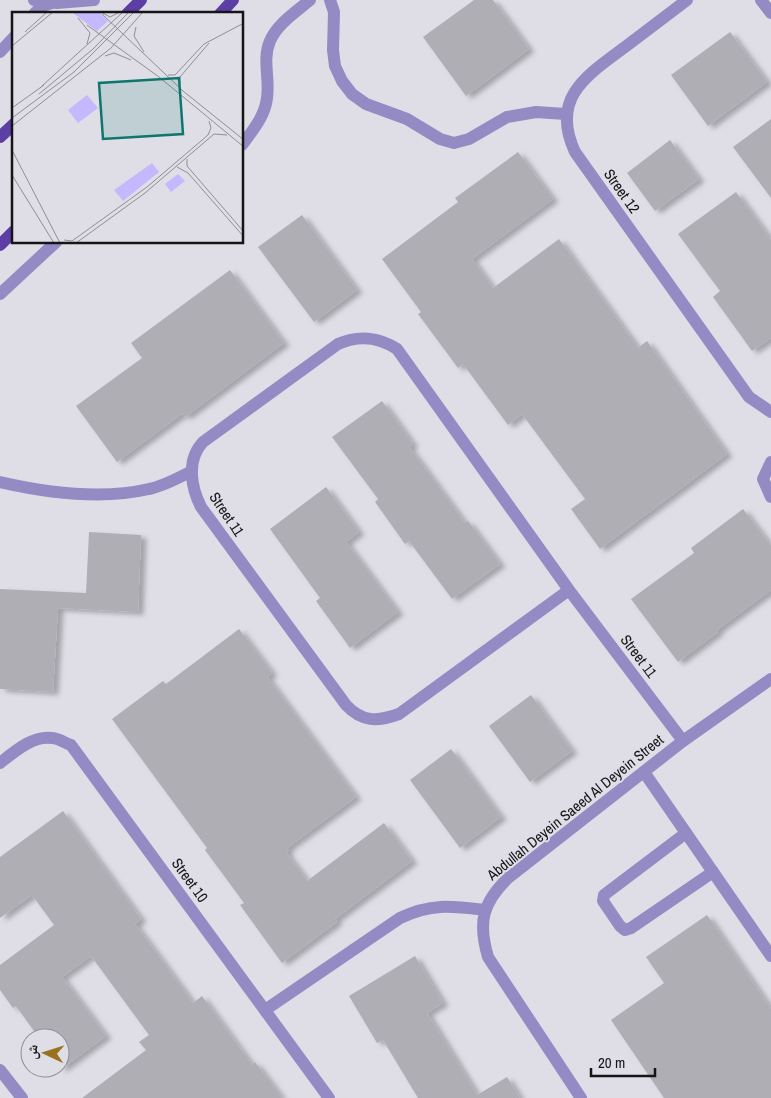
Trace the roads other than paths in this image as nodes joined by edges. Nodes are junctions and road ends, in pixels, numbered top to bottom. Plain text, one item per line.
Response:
1 (34, 0) edge
2 (94, 0) edge
3 (141, 0) edge
4 (233, 0) edge
5 (310, 0) edge
6 (330, 0) edge
7 (687, 0) edge
8 (761, 0) edge
9 (57, 3) junction
10 (36, 12) edge
11 (129, 12) edge
12 (222, 12) edge
13 (771, 12) edge
14 (12, 39) edge
15 (0, 52) edge
16 (566, 114) junction
17 (12, 126) edge
18 (0, 137) edge
19 (244, 142) edge
20 (12, 233) edge
21 (54, 244) edge
22 (0, 245) edge
23 (0, 294) edge
24 (771, 412) edge
25 (771, 462) edge
26 (192, 472) junction
27 (0, 482) edge
28 (771, 497) edge
29 (569, 590) junction
30 (771, 679) edge
31 (683, 741) junction
32 (0, 763) edge
33 (644, 772) junction
34 (686, 833) junction
35 (713, 872) junction
36 (485, 910) junction
37 (771, 956) edge
38 (265, 1010) junction
39 (0, 1070) edge
40 (22, 1098) edge
41 (329, 1098) edge
42 (581, 1098) edge

1 - 9 street
2 - 9 street
3 - 11 main road
4 - 12 main road
5 - 19 street
6 - 16 street
7 - 16 street
8 - 13 street
9 - 10 street
14 - 15 street
16 - 24 street, Street 12
17 - 18 main road
20 - 22 main road
21 - 23 street
25 - 28 street
26 - 27 street
26 - 29 street, Street 11
26 - 29 street, Street 11
29 - 31 street, Street 11
30 - 31 street, Abdullah Deyein Saeed Al Deyein Street
31 - 33 street, Abdullah Deyein Saeed Al Deyein Street
32 - 38 street, Street 10
33 - 34 street
33 - 36 street, Abdullah Deyein Saeed Al Deyein Street
34 - 35 street
34 - 35 street
35 - 37 street
36 - 38 street
36 - 42 street, Abdullah Deyein Saeed Al Deyein Street
38 - 41 street, Street 10
39 - 40 street

